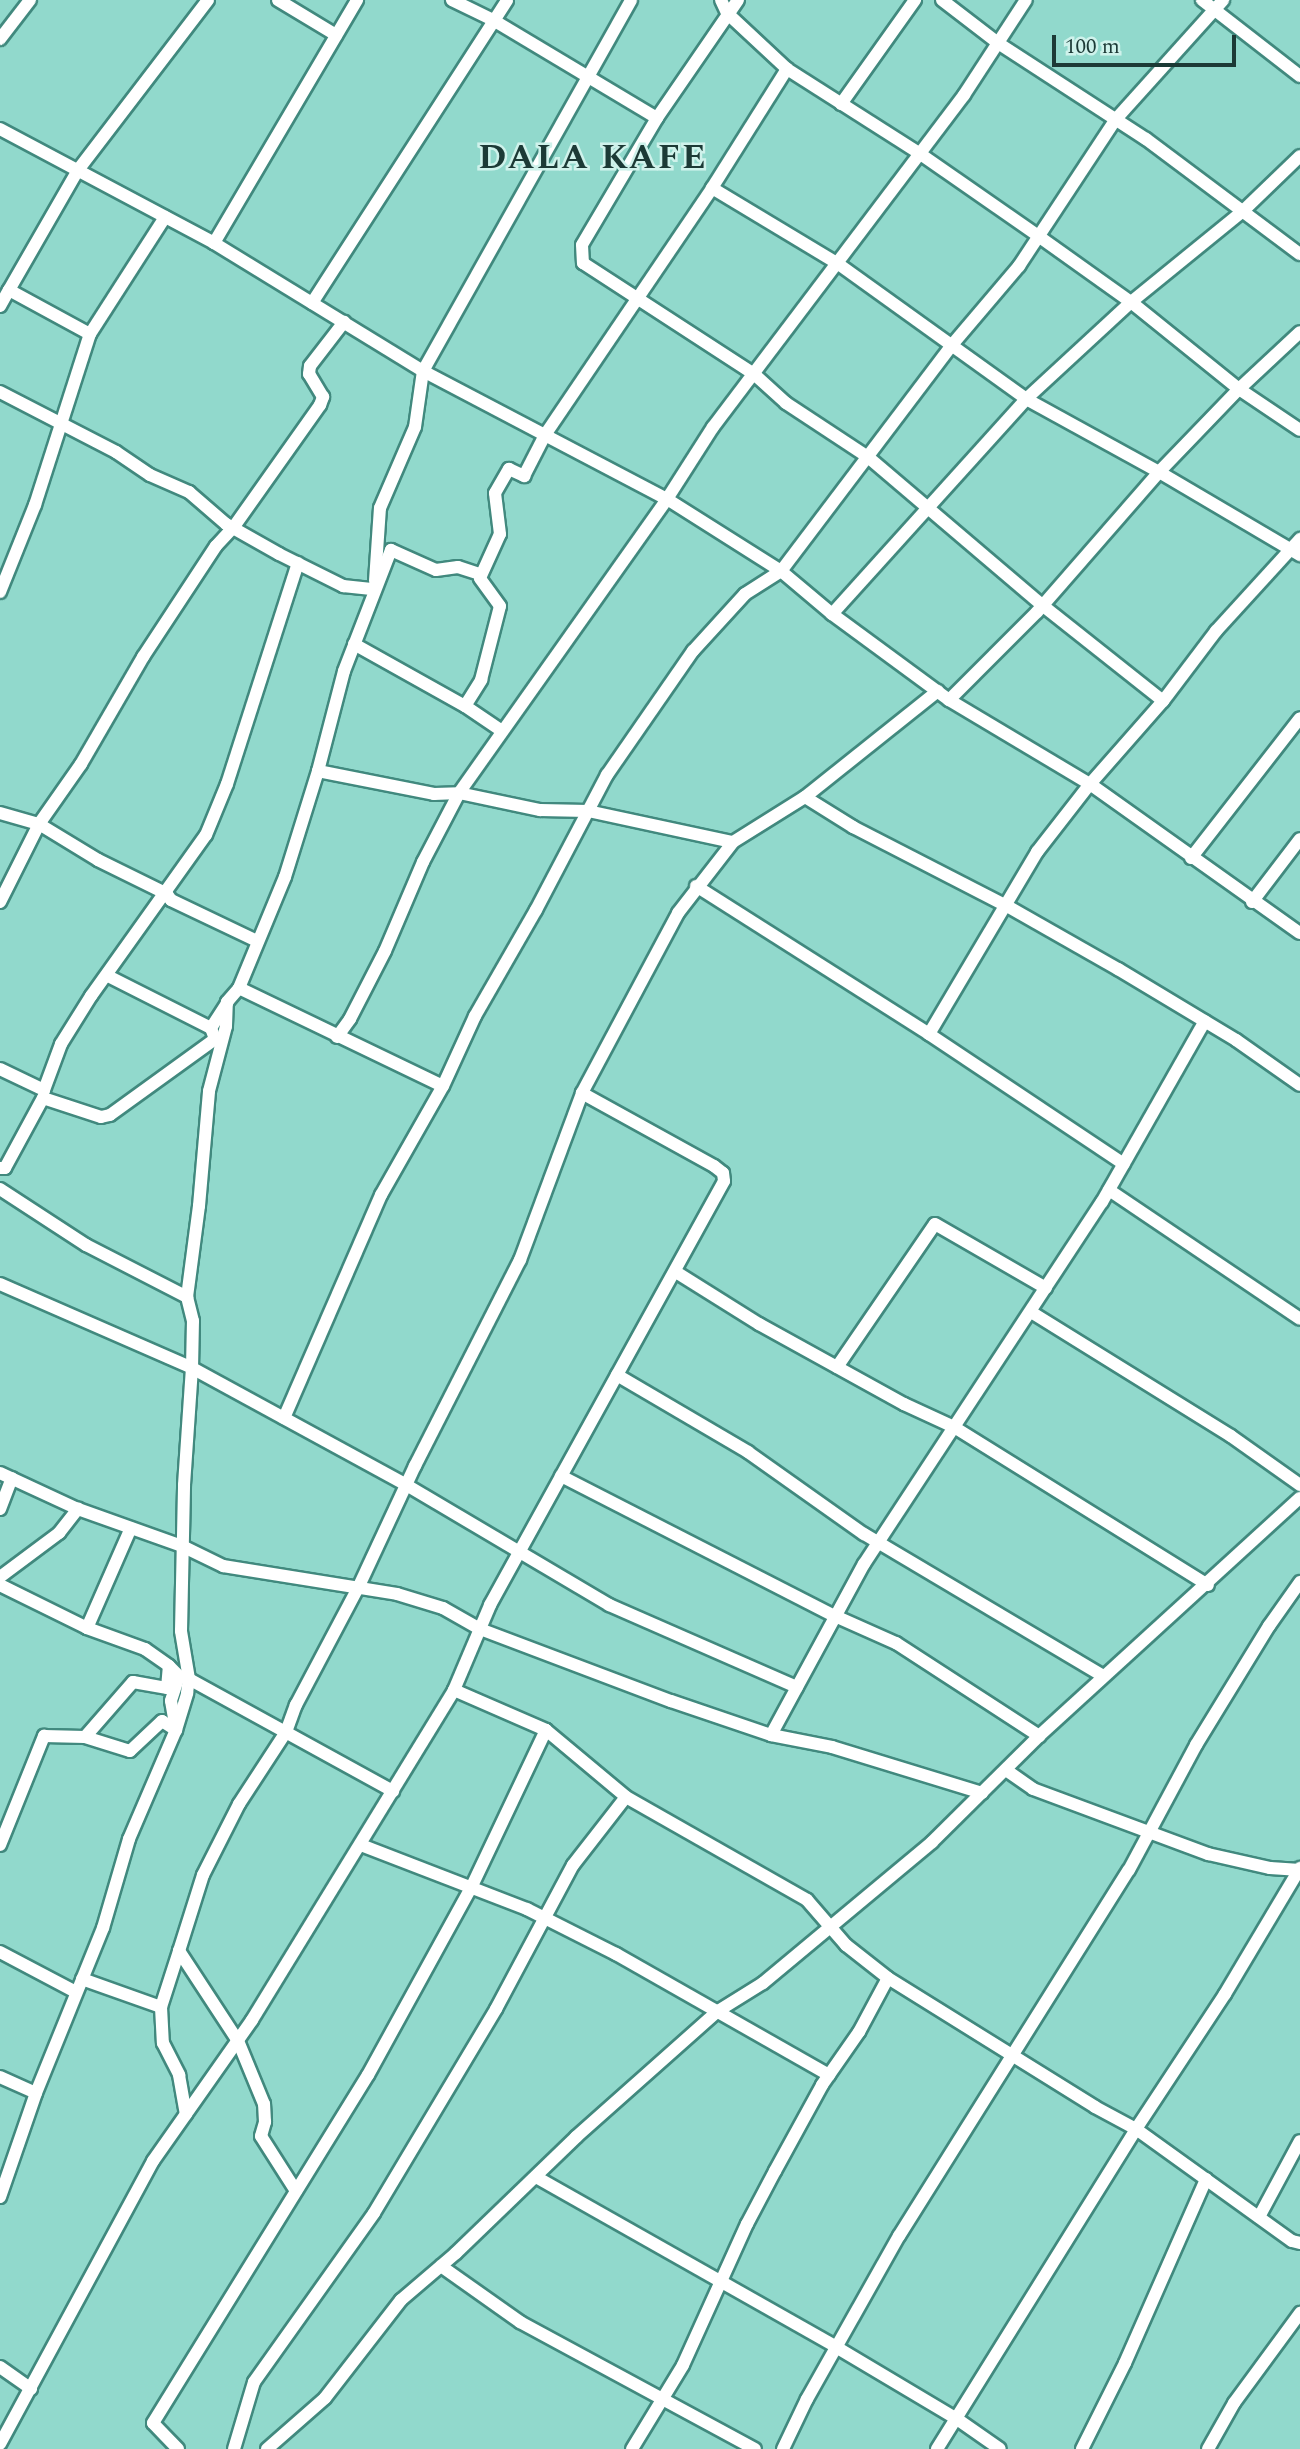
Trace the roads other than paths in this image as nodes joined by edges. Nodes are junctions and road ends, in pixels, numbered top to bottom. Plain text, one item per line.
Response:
1 (30, 0) edge
2 (208, 0) edge
3 (278, 0) edge
4 (357, 0) edge
5 (452, 0) edge
6 (507, 0) edge
7 (631, 0) edge
8 (721, 0) edge
9 (738, 0) edge
10 (915, 0) edge
11 (942, 0) edge
12 (1026, 0) edge
13 (1202, 0) edge
14 (1219, 5) edge
15 (727, 13) junction
16 (493, 20) junction
17 (336, 35) junction
18 (0, 39) edge
19 (998, 43) junction
20 (787, 69) junction
21 (1300, 76) edge
22 (587, 77) junction
23 (841, 104) junction
24 (657, 118) junction
25 (1116, 119) junction
26 (0, 129) edge
27 (919, 153) junction
28 (1300, 156) edge
29 (78, 170) junction
30 (712, 188) junction
31 (1243, 211) junction
32 (165, 217) junction
33 (1037, 234) junction
34 (214, 243) junction
35 (1300, 254) edge
36 (837, 263) junction
37 (9, 290) junction
38 (636, 297) junction
39 (1131, 302) junction
40 (312, 303) junction
41 (0, 306) edge
42 (344, 322) junction
43 (1300, 332) edge
44 (90, 334) junction
45 (951, 346) junction
46 (423, 371) junction
47 (754, 374) junction
48 (1239, 388) junction
49 (0, 392) edge
50 (1026, 399) junction
51 (62, 425) junction
52 (1300, 430) edge
53 (545, 435) junction
54 (868, 457) junction
55 (1159, 472) junction
56 (667, 499) junction
57 (927, 506) junction
58 (233, 528) junction
59 (1297, 547) edge
60 (298, 563) junction
61 (781, 571) junction
62 (480, 574) junction
63 (374, 589) junction
64 (0, 592) edge
65 (1042, 606) junction
66 (832, 614) junction
67 (354, 645) junction
68 (937, 691) junction
69 (949, 700) junction
70 (1163, 701) junction
71 (465, 706) junction
72 (1300, 718) edge
73 (502, 731) junction
74 (318, 771) junction
75 (1090, 784) junction
76 (459, 793) junction
77 (805, 797) junction
78 (588, 811) junction
79 (0, 813) edge
80 (39, 824) junction
81 (1300, 839) edge
82 (733, 842) junction
83 (1191, 858) junction
84 (696, 886) junction
85 (167, 894) junction
86 (0, 902) edge
87 (1252, 902) junction
88 (1007, 906) junction
89 (1300, 933) edge
90 (257, 941) junction
91 (108, 976) junction
92 (239, 988) junction
93 (227, 1002) junction
94 (1205, 1021) junction
95 (211, 1028) junction
96 (929, 1034) junction
97 (337, 1037) junction
98 (0, 1069) edge
99 (1300, 1085) edge
100 (443, 1086) junction
101 (44, 1090) junction
102 (582, 1093) junction
103 (1124, 1164) junction
104 (2, 1168) edge
105 (0, 1189) edge
106 (1109, 1190) junction
107 (676, 1272) junction
108 (0, 1284) edge
109 (1046, 1288) junction
110 (187, 1297) junction
111 (1031, 1312) junction
112 (1300, 1319) edge
113 (838, 1367) junction
114 (192, 1368) junction
115 (617, 1375) junction
116 (284, 1418) junction
117 (954, 1427) junction
118 (6, 1475) edge
119 (561, 1476) junction
120 (1300, 1485) edge
121 (408, 1486) junction
122 (1300, 1498) edge
123 (0, 1509) edge
124 (78, 1509) junction
125 (131, 1528) junction
126 (878, 1542) junction
127 (182, 1546) junction
128 (521, 1551) junction
129 (0, 1577) edge
130 (1300, 1582) edge
131 (1208, 1585) junction
132 (0, 1586) edge
133 (358, 1588) junction
134 (835, 1616) junction
135 (87, 1628) junction
136 (480, 1629) junction
137 (169, 1666) junction
138 (1103, 1676) junction
139 (189, 1679) junction
140 (797, 1687) junction
141 (454, 1690) junction
142 (176, 1730) junction
143 (546, 1730) junction
144 (286, 1732) junction
145 (771, 1735) junction
146 (1039, 1736) junction
147 (85, 1737) junction
148 (1006, 1770) junction
149 (393, 1791) junction
150 (982, 1793) junction
151 (626, 1797) junction
152 (1149, 1833) junction
153 (0, 1845) edge
154 (361, 1845) junction
155 (1300, 1869) edge
156 (471, 1888) junction
157 (545, 1918) junction
158 (831, 1926) junction
159 (180, 1951) junction
160 (0, 1952) edge
161 (888, 1978) junction
162 (82, 1979) junction
163 (76, 1992) junction
164 (161, 2007) junction
165 (718, 2011) junction
166 (238, 2041) junction
167 (1012, 2056) junction
168 (829, 2076) junction
169 (0, 2077) edge
170 (36, 2094) junction
171 (186, 2114) junction
172 (1136, 2129) junction
173 (1300, 2141) edge
174 (536, 2177) junction
175 (1206, 2179) junction
176 (296, 2191) junction
177 (0, 2197) edge
178 (1259, 2217) junction
179 (1300, 2243) edge
180 (441, 2266) junction
181 (721, 2282) junction
182 (1300, 2313) edge
183 (836, 2347) junction
184 (0, 2367) edge
185 (31, 2389) junction
186 (662, 2401) junction
187 (957, 2419) junction
188 (0, 2444) edge
189 (178, 2449) edge
190 (234, 2449) edge
191 (267, 2449) edge
192 (632, 2449) edge
193 (755, 2449) edge
194 (783, 2449) edge
195 (937, 2449) edge
196 (1000, 2449) edge
197 (1082, 2449) edge
198 (1208, 2449) edge

1 - 18 street
2 - 29 street
3 - 17 street
4 - 17 street
5 - 16 street
6 - 16 street
7 - 22 street
8 - 15 street
9 - 15 street
10 - 23 street
11 - 19 street
12 - 19 street
13 - 14 street
14 - 21 street
14 - 25 street
15 - 20 street
15 - 24 street
16 - 22 street
16 - 40 street
17 - 34 street
19 - 25 street
19 - 27 street
20 - 23 street
20 - 30 street
22 - 24 street
22 - 46 street
23 - 27 street
24 - 38 street
25 - 31 street
25 - 33 street
26 - 29 street
27 - 33 street
27 - 36 street
28 - 31 street
29 - 32 street
29 - 37 street
30 - 36 street
30 - 38 street
31 - 35 street
31 - 39 street
32 - 34 street
32 - 44 street
33 - 39 street
33 - 45 street
34 - 40 street
36 - 45 street
36 - 47 street
37 - 41 street
37 - 44 street
38 - 47 street
38 - 53 street
39 - 48 street
39 - 50 street
40 - 42 street
42 - 46 street
42 - 58 street
43 - 48 street
44 - 51 street
45 - 50 street
45 - 54 street
46 - 53 street
46 - 63 street
47 - 54 street
47 - 56 street
48 - 52 street
48 - 55 street
49 - 51 street
50 - 55 street
50 - 57 street
51 - 58 street
51 - 64 street
53 - 56 street
53 - 62 street
54 - 57 street
54 - 61 street
55 - 59 street
55 - 65 street
56 - 61 street
56 - 73 street
57 - 65 street
57 - 66 street
58 - 60 street
58 - 80 street
59 - 70 street
60 - 63 street
60 - 85 street
61 - 66 street
61 - 78 street
62 - 63 street
62 - 71 street
63 - 67 street
65 - 69 street
65 - 70 street
66 - 68 street
67 - 71 street
67 - 74 street
68 - 69 street
68 - 77 street
69 - 75 street
70 - 75 street
71 - 73 street
72 - 83 street
73 - 76 street
74 - 76 street
74 - 90 street
75 - 83 street
75 - 88 street
76 - 78 street
76 - 97 street
77 - 82 street
77 - 88 street
78 - 82 street
78 - 100 street
79 - 80 street
80 - 85 street
80 - 86 street
81 - 87 street
82 - 84 street
83 - 87 street
84 - 96 street
84 - 102 street
85 - 90 street
85 - 91 street
87 - 89 street
88 - 94 street
88 - 96 street
90 - 92 street
91 - 95 street
91 - 101 street
92 - 93 street
92 - 97 street
93 - 95 street
93 - 110 street
94 - 99 street
94 - 103 street
95 - 104 street
96 - 103 street
97 - 100 street
98 - 101 street
100 - 116 street
101 - 104 street
102 - 107 street
102 - 121 street
103 - 106 street
105 - 110 street
106 - 109 street
106 - 112 street
107 - 113 street
107 - 115 street
108 - 114 street
109 - 111 street
109 - 113 street
110 - 114 street
111 - 117 street
111 - 120 street
113 - 117 street
114 - 116 street
114 - 127 street
115 - 119 street
115 - 126 street
116 - 121 street
117 - 126 street
117 - 131 street
118 - 123 street
118 - 124 street
119 - 128 street
119 - 134 street
121 - 128 street
121 - 133 street
122 - 131 street
124 - 125 street
124 - 129 street
125 - 127 street
125 - 135 street
126 - 134 street
126 - 138 street
127 - 133 street
127 - 139 street
128 - 136 street
128 - 140 street
130 - 152 street
131 - 138 street
132 - 135 street
133 - 136 street
133 - 144 street
134 - 140 street
134 - 146 street
135 - 137 street
136 - 141 street
136 - 145 street
137 - 142 street
137 - 147 street
138 - 146 street
139 - 142 street
139 - 144 street
140 - 145 street
141 - 143 street
141 - 149 street
142 - 147 street
142 - 162 street
143 - 151 street
143 - 156 street
144 - 149 street
144 - 159 street
145 - 150 street
146 - 148 street
147 - 153 street
148 - 150 street
148 - 152 street
149 - 154 street
150 - 158 street
151 - 157 street
151 - 158 street
152 - 155 street
152 - 167 street
154 - 156 street
154 - 166 street
155 - 172 street
156 - 157 street
156 - 176 street
157 - 165 street
157 - 190 street
158 - 161 street
158 - 165 street
159 - 164 street
159 - 166 street
160 - 163 street
161 - 167 street
161 - 168 street
162 - 163 street
162 - 164 street
163 - 170 street
164 - 171 street
165 - 168 street
165 - 174 street
166 - 171 street
166 - 176 street
167 - 172 street
167 - 183 street
168 - 181 street
169 - 170 street
170 - 177 street
171 - 185 street
172 - 175 street
172 - 187 street
173 - 178 street
174 - 180 street
174 - 181 street
175 - 178 street
175 - 197 street
176 - 189 street
178 - 179 street
180 - 186 street
180 - 191 street
181 - 183 street
181 - 186 street
182 - 198 street
183 - 187 street
183 - 194 street
184 - 185 street
185 - 188 street
186 - 192 street
186 - 193 street
187 - 195 street
187 - 196 street

